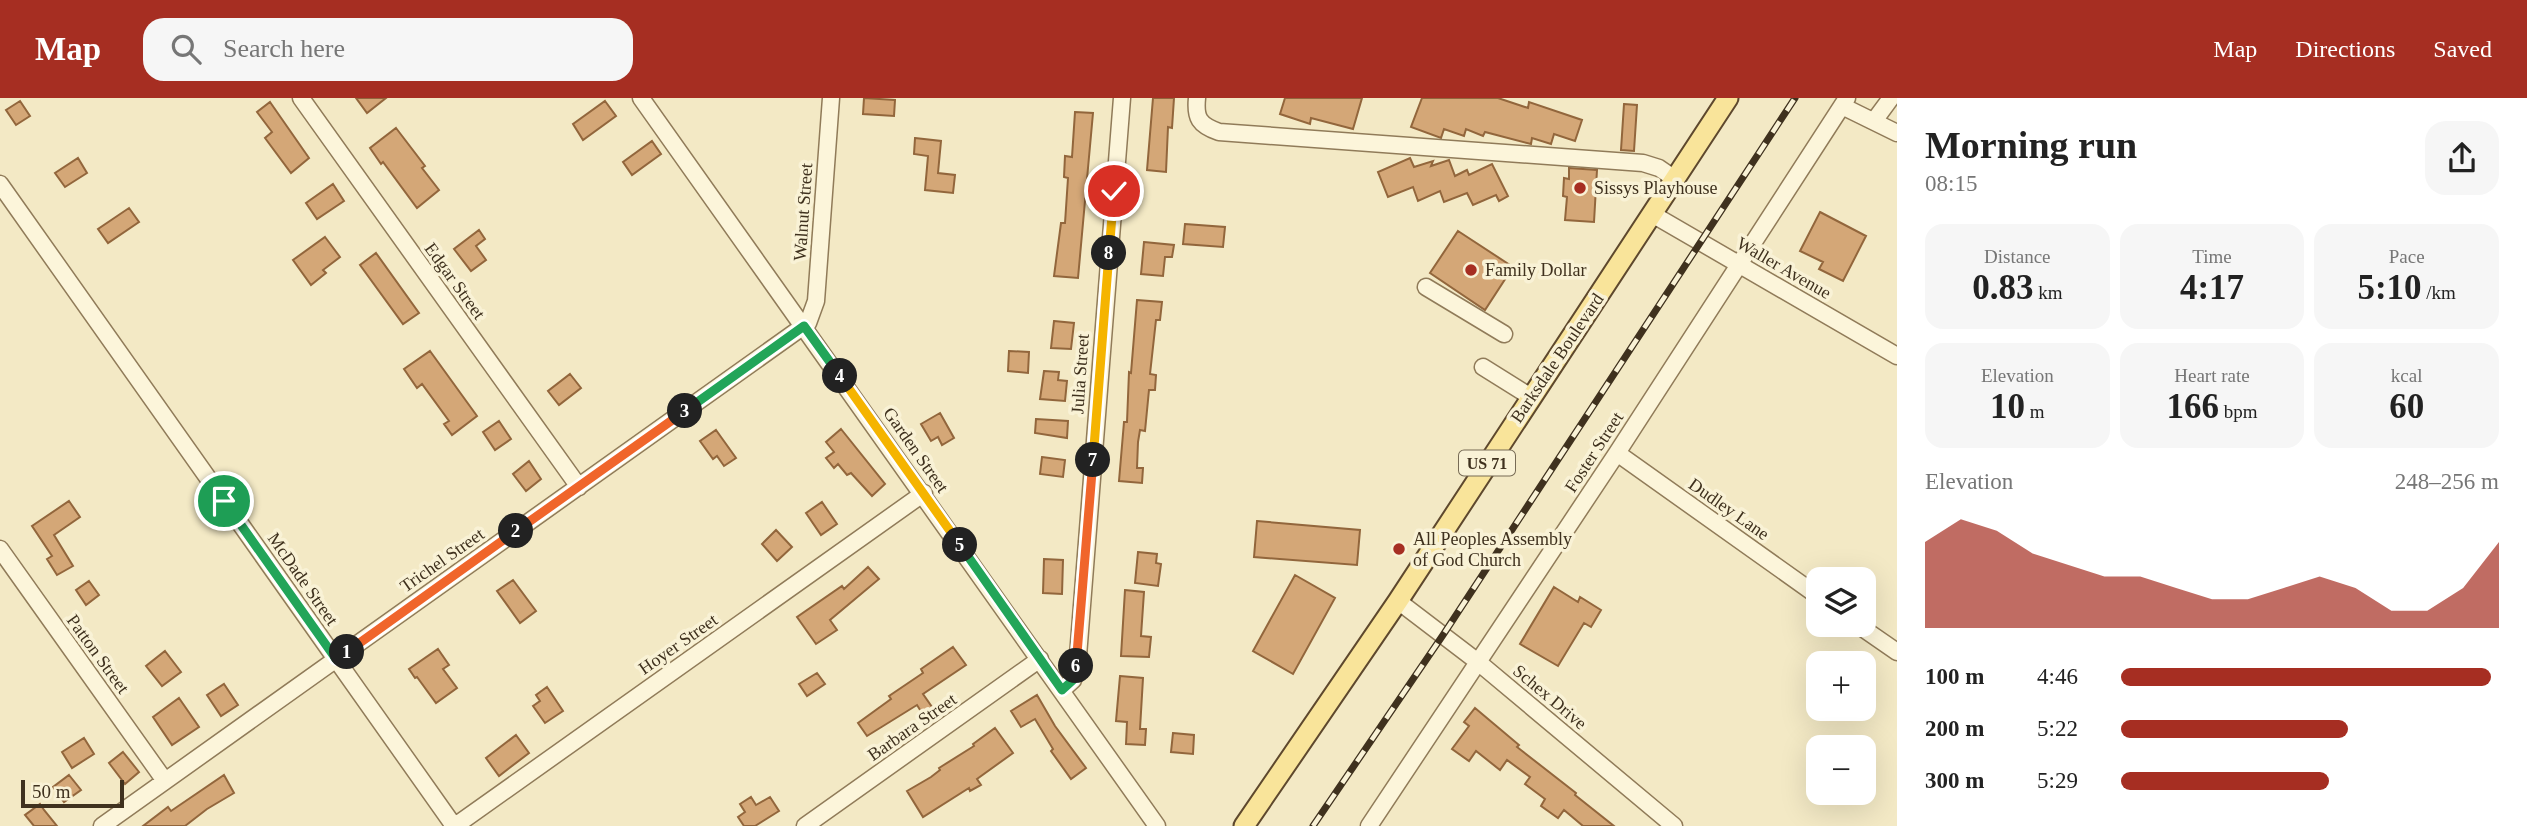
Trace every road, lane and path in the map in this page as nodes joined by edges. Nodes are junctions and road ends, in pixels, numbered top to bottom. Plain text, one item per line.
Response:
1 (301, 98) edge
2 (641, 98) edge
3 (831, 98) edge
4 (1122, 98) edge
5 (1197, 98) edge
6 (1728, 98) edge
7 (1891, 98) edge
8 (1845, 102) edge
9 (1874, 121) junction
10 (1897, 133) edge
11 (1675, 179) junction
12 (0, 184) edge
13 (1652, 214) junction
14 (1738, 264) junction
15 (1426, 287) dead end
16 (804, 326) junction
17 (1504, 334) dead end
18 (1897, 356) edge
19 (1483, 367) dead end
20 (1531, 397) junction
21 (1617, 453) junction
22 (579, 486) junction
23 (924, 493) junction
24 (0, 549) edge
25 (1806, 587) edge
26 (1398, 601) junction
27 (1875, 637) edge
28 (1897, 652) edge
29 (336, 659) junction
30 (1040, 659) junction
31 (1478, 662) junction
32 (1062, 690) junction
33 (165, 781) junction
34 (102, 826) edge
35 (454, 826) edge
36 (805, 826) edge
37 (1157, 826) edge
38 (1244, 826) edge
39 (1369, 826) edge
40 (1674, 826) edge

1 - 22 street, Edgar Street
2 - 16 street, Garden Street
3 - 16 street, Walnut Street
4 - 32 street, Julia Street
5 - 11 street
6 - 11 main road, Barksdale Boulevard / US 71
7 - 9 street
8 - 9 street
8 - 14 street, Foster Street
9 - 10 street
11 - 13 main road, Barksdale Boulevard / US 71
12 - 29 street, McDade Street
13 - 14 street, Waller Avenue
13 - 20 main road, Barksdale Boulevard / US 71
14 - 18 street, Waller Avenue
14 - 21 street, Foster Street
15 - 17 street
16 - 22 street, Trichel Street
16 - 23 street, Garden Street
19 - 20 street
20 - 26 main road, Barksdale Boulevard / US 71
21 - 25 street, Dudley Lane
21 - 31 street, Foster Street
22 - 29 street, Trichel Street
23 - 30 street, Garden Street
23 - 35 street, Hoyer Street
24 - 33 street, Patton Street
26 - 31 street, Schex Drive
26 - 38 main road, Barksdale Boulevard / US 71
27 - 28 street
29 - 33 street, Trichel Street
29 - 35 street, McDade Street
30 - 32 street, Garden Street
30 - 36 street, Barbara Street
31 - 39 street, Foster Street
31 - 40 street, Schex Drive
32 - 37 street, Garden Street
33 - 34 street, Trichel Street

